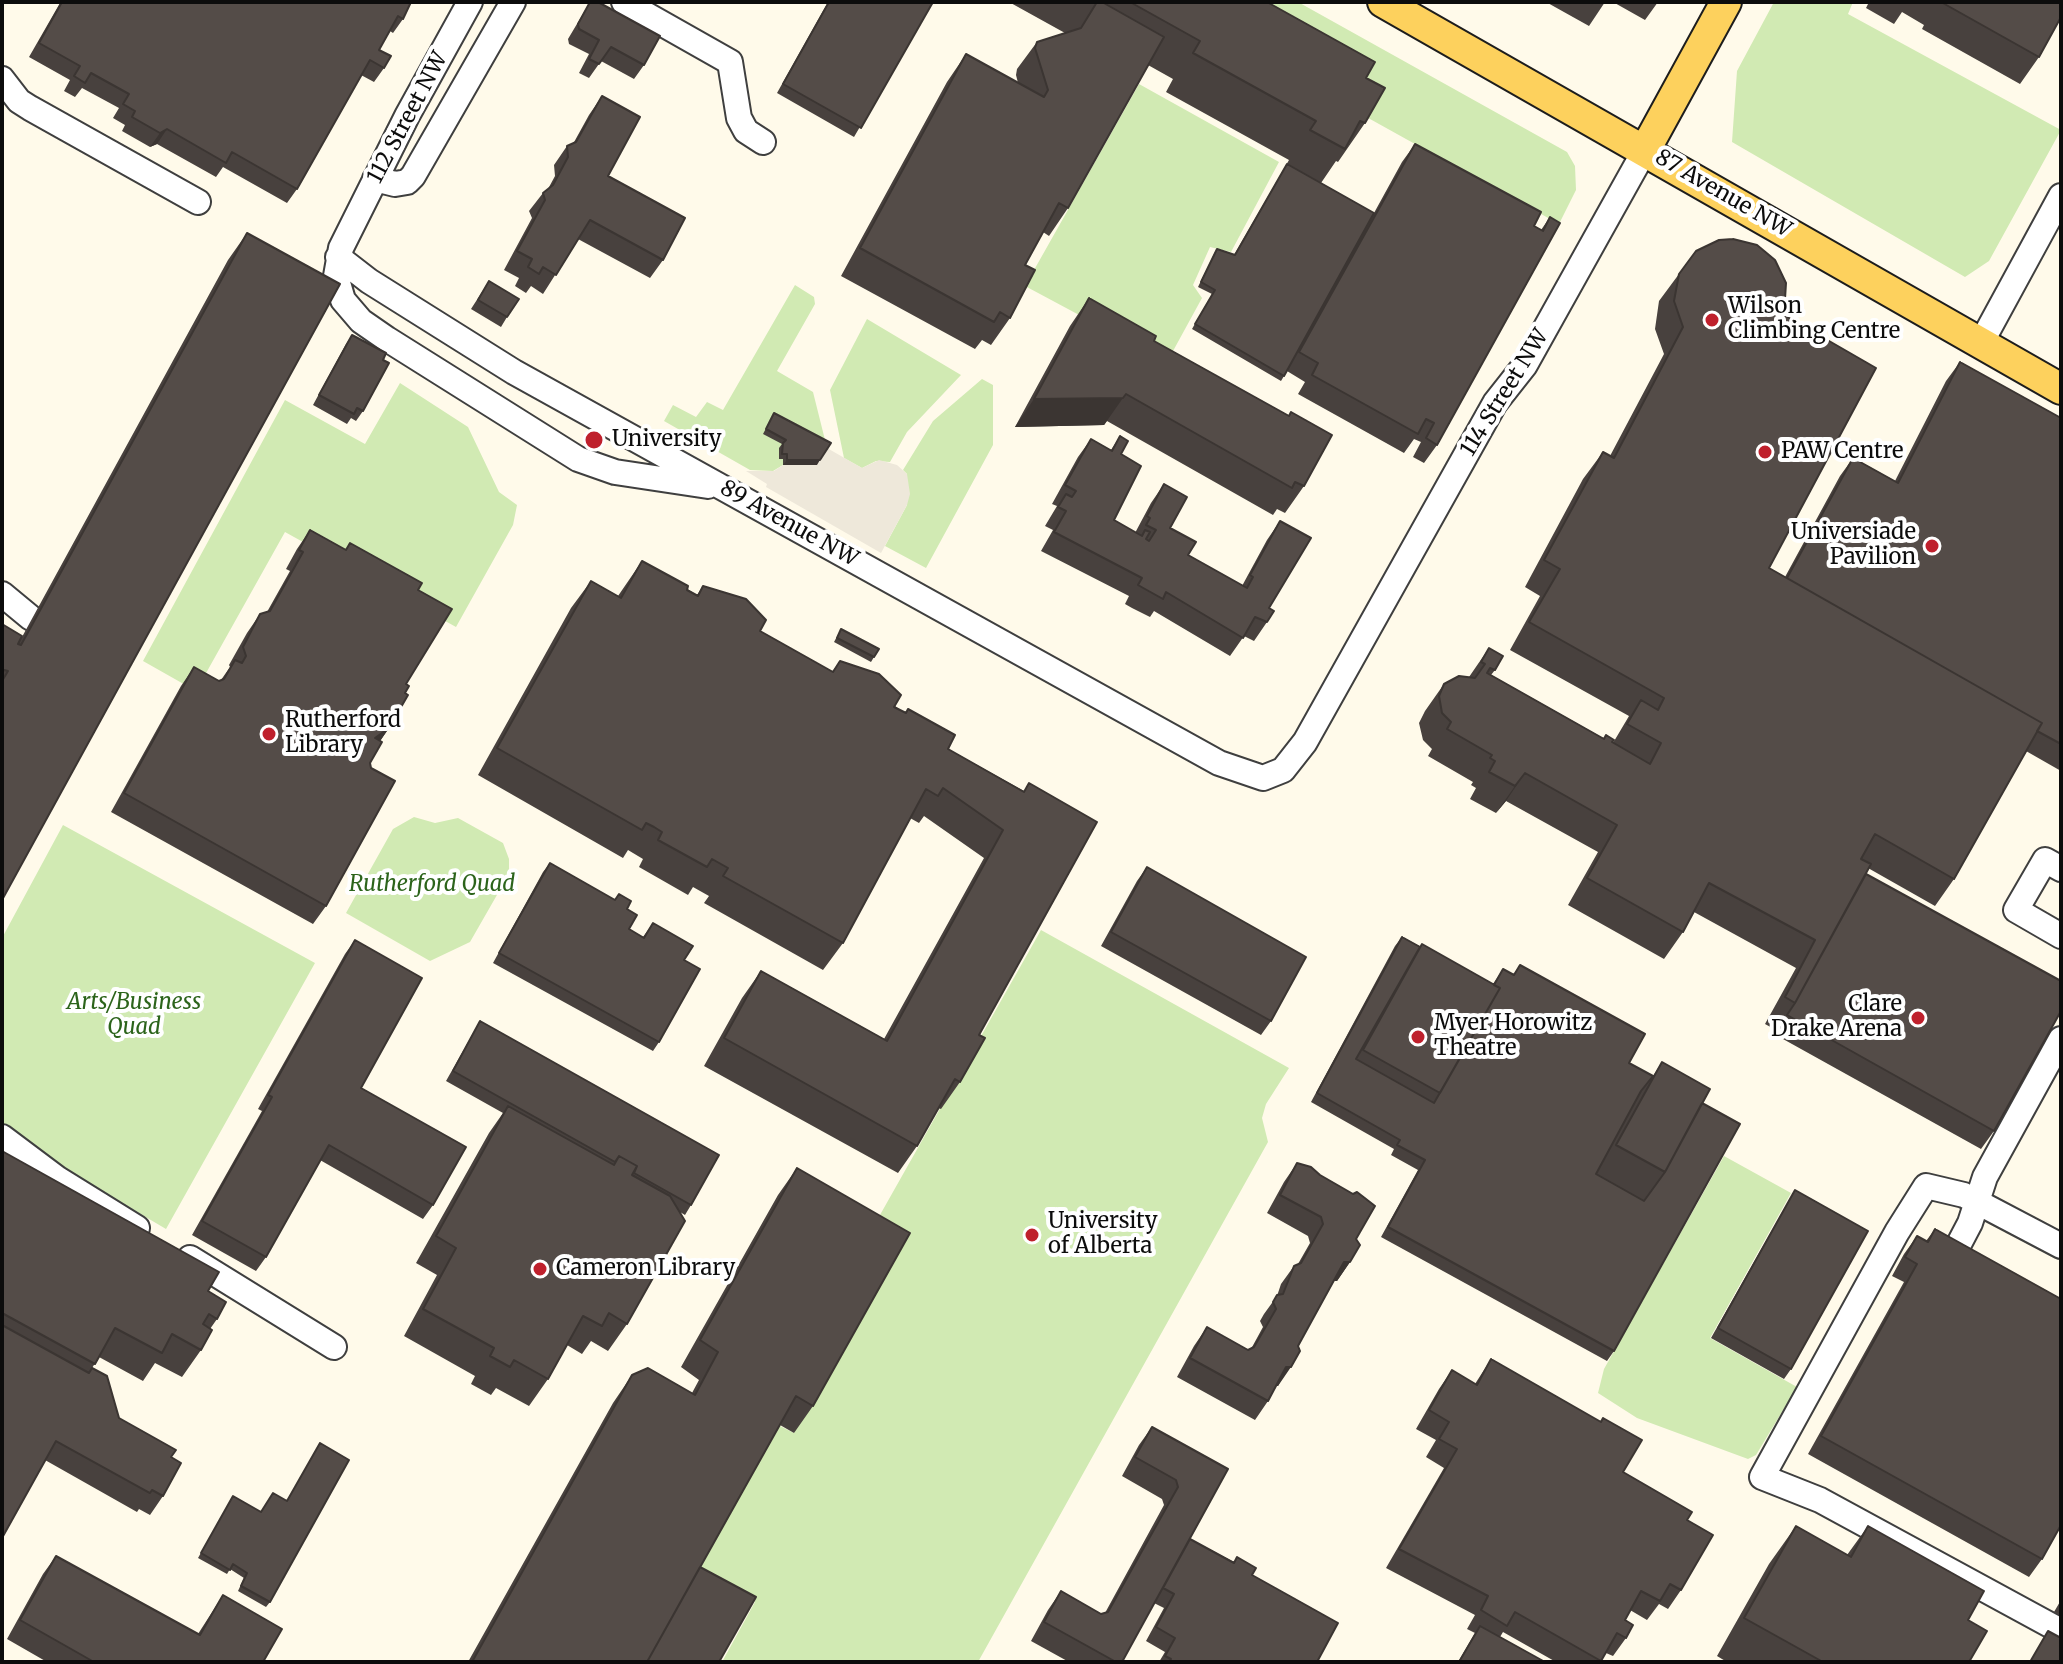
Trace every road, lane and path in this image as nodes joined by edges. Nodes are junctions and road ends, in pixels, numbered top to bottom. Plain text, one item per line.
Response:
1 (470, 2) edge
2 (513, 2) edge
3 (624, 2) edge
4 (1383, 2) edge
5 (1726, 2) edge
6 (2, 79) edge
7 (763, 142) dead end
8 (1645, 150) junction
9 (375, 179) junction
10 (2061, 196) edge
11 (198, 202) dead end
12 (338, 257) junction
13 (1981, 343) junction
14 (2061, 389) edge
15 (726, 489) junction
16 (2, 594) edge
17 (31, 618) dead end
18 (1272, 775) joint
19 (2061, 869) edge
20 (2061, 936) edge
21 (2061, 1039) edge
22 (2, 1137) edge
23 (1979, 1202) junction
24 (2061, 1246) edge
25 (1949, 1263) edge
26 (334, 1347) dead end
27 (2061, 1631) edge

1 - 9 street, 112 Street NW
2 - 9 street
3 - 7 street
4 - 8 main road, 87 Avenue NW
5 - 8 main road, 114 Street NW
6 - 11 street
8 - 13 main road, 87 Avenue NW
8 - 18 street, 114 Street NW
9 - 12 street, 112 Street NW
10 - 13 street
12 - 15 street, 89 Avenue NW
12 - 15 street
13 - 14 main road, 87 Avenue NW
15 - 18 street, 89 Avenue NW
16 - 17 street
19 - 20 street
21 - 23 street
22 - 26 street
23 - 24 street
23 - 25 street
23 - 27 street

